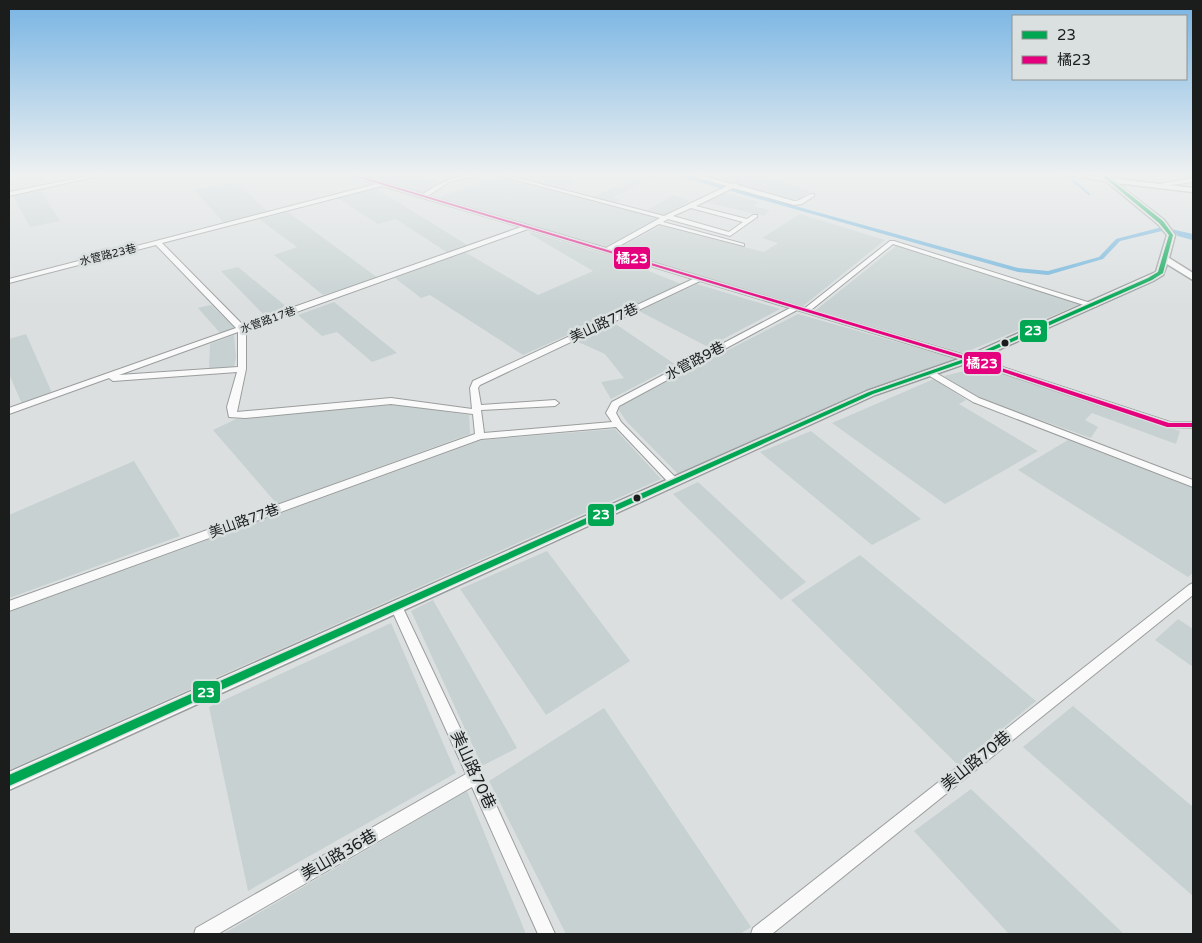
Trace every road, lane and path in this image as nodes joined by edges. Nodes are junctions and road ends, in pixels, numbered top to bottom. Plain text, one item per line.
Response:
1 (250, 218) edge
2 (498, 218) edge
3 (667, 218) joint
4 (736, 218) edge
5 (752, 218) edge
6 (1154, 218) edge
7 (748, 221) junction
8 (658, 222) junction
9 (528, 227) junction
10 (157, 242) junction
11 (742, 245) dead end
12 (606, 251) junction
13 (1166, 260) junction
14 (1193, 277) edge
15 (699, 279) junction
16 (9, 281) edge
17 (1093, 304) junction
18 (795, 308) junction
19 (805, 310) junction
20 (242, 329) junction
21 (969, 359) junction
22 (242, 368) junction
23 (931, 373) junction
24 (106, 378) junction
25 (554, 403) dead end
26 (476, 410) junction
27 (9, 412) edge
28 (618, 424) junction
29 (1193, 425) edge
30 (480, 436) junction
31 (673, 481) junction
32 (1193, 484) edge
33 (1193, 588) edge
34 (9, 606) edge
35 (396, 606) junction
36 (476, 777) junction
37 (9, 781) edge
38 (202, 934) edge
39 (547, 934) edge
40 (759, 934) edge

1 - 10 street, 水管路23巷
2 - 9 street
3 - 7 street
3 - 8 street
4 - 7 street
5 - 7 street
6 - 13 street
8 - 11 street
8 - 12 street
9 - 12 street
9 - 20 street, 水管路17巷
10 - 16 street, 水管路23巷
10 - 20 street
12 - 15 street
13 - 14 street
13 - 17 street
15 - 18 street
15 - 26 street, 美山路77巷
17 - 19 street
17 - 21 street
18 - 19 street
18 - 28 street, 水管路9巷
19 - 21 street
20 - 22 street
20 - 24 street, 水管路17巷
21 - 23 street
21 - 29 street
22 - 24 street
22 - 26 street
23 - 31 street
23 - 32 street
24 - 27 street, 水管路17巷
25 - 26 street
26 - 30 street, 美山路77巷
28 - 30 street, 美山路77巷
28 - 31 street
30 - 34 street, 美山路77巷
31 - 35 street
33 - 40 street, 美山路70巷
35 - 36 street, 美山路70巷
35 - 37 street
36 - 38 street, 美山路36巷
36 - 39 street, 美山路70巷

